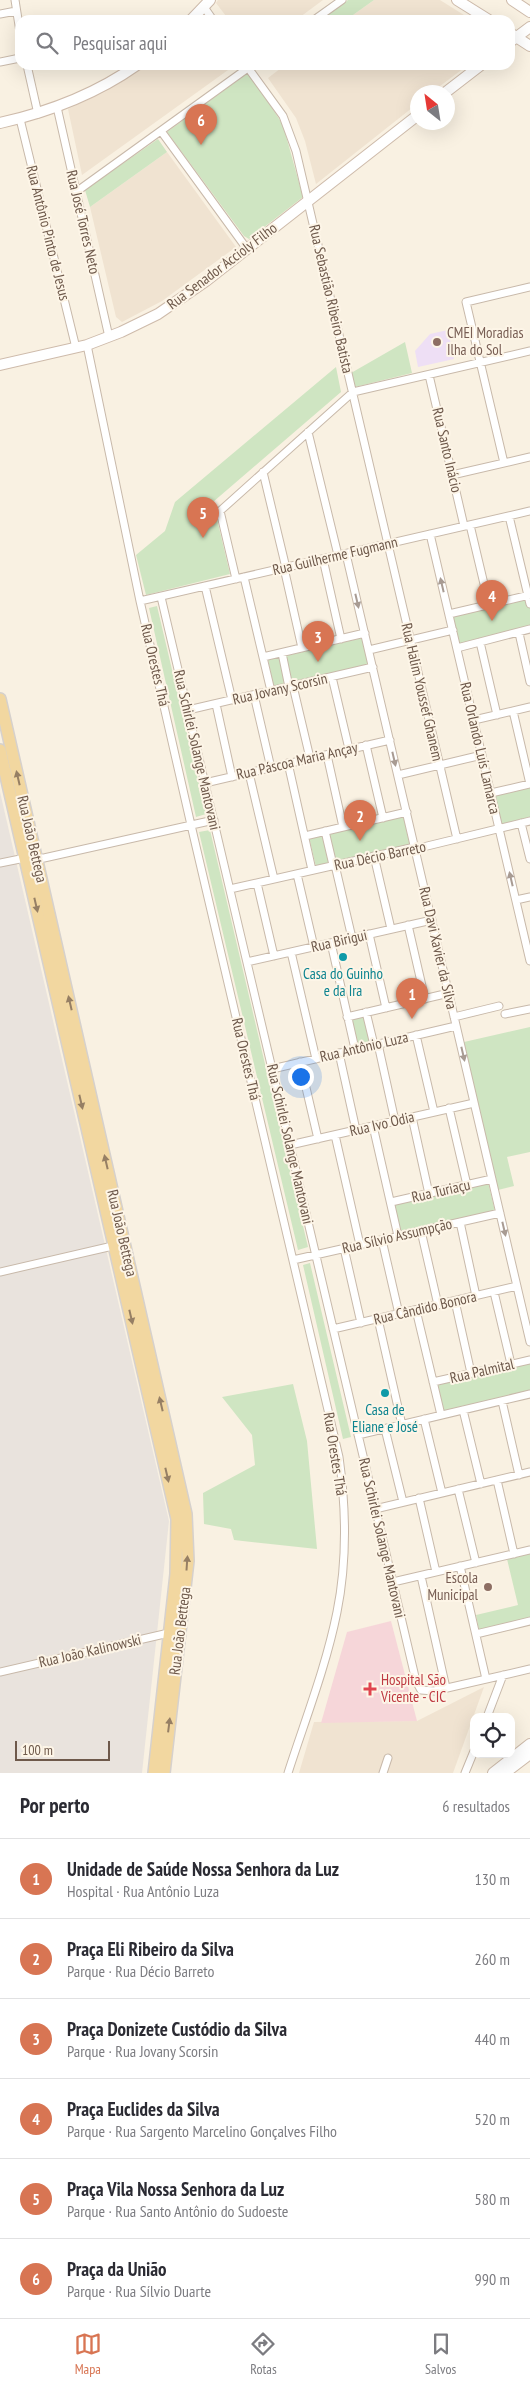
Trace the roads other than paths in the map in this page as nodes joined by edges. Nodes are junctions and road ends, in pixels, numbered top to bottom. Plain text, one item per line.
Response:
1 (15, 0) edge
2 (342, 0) edge
3 (458, 0) edge
4 (512, 0) edge
5 (207, 3) edge
6 (16, 11) junction
7 (530, 12) edge
8 (0, 14) edge
9 (17, 15) edge
10 (196, 15) edge
11 (211, 15) edge
12 (321, 15) edge
13 (481, 15) edge
14 (530, 27) edge
15 (515, 36) edge
16 (515, 39) edge
17 (530, 46) edge
18 (15, 59) edge
19 (0, 62) edge
20 (28, 70) edge
21 (129, 70) edge
22 (244, 70) edge
23 (252, 70) edge
24 (475, 70) edge
25 (455, 85) edge
26 (57, 107) junction
27 (38, 114) junction
28 (20, 119) junction
29 (410, 121) edge
30 (0, 123) edge
31 (161, 131) junction
32 (76, 192) junction
33 (308, 201) junction
34 (247, 249) junction
35 (530, 287) edge
36 (109, 337) junction
37 (87, 345) junction
38 (76, 348) junction
39 (530, 351) edge
40 (481, 363) junction
41 (0, 365) edge
42 (429, 375) junction
43 (352, 392) junction
44 (308, 432) junction
45 (530, 457) edge
46 (504, 463) junction
47 (263, 472) junction
48 (452, 475) junction
49 (530, 511) edge
50 (509, 516) junction
51 (467, 526) junction
52 (430, 534) junction
53 (388, 544) junction
54 (346, 554) junction
55 (338, 556) junction
56 (323, 559) junction
57 (285, 568) junction
58 (244, 577) junction
59 (236, 579) junction
60 (205, 586) junction
61 (529, 595) edge
62 (161, 596) junction
63 (140, 601) junction
64 (530, 604) edge
65 (489, 605) junction
66 (449, 614) junction
67 (530, 629) edge
68 (452, 630) junction
69 (519, 633) junction
70 (365, 634) junction
71 (341, 639) junction
72 (410, 640) junction
73 (480, 642) junction
74 (302, 648) junction
75 (457, 648) junction
76 (369, 650) junction
77 (282, 653) junction
78 (263, 657) junction
79 (373, 667) junction
80 (332, 677) junction
81 (530, 682) edge
82 (291, 686) junction
83 (271, 691) junction
84 (254, 695) junction
85 (0, 699) edge
86 (232, 700) junction
87 (216, 704) junction
88 (530, 707) edge
89 (188, 710) junction
90 (513, 711) junction
91 (497, 715) junction
92 (474, 720) junction
93 (390, 740) junction
94 (366, 745) junction
95 (349, 749) junction
96 (0, 750) edge
97 (327, 754) junction
98 (482, 755) junction
99 (310, 758) junction
100 (288, 764) junction
101 (440, 765) junction
102 (271, 768) junction
103 (249, 773) junction
104 (398, 775) junction
105 (232, 777) junction
106 (205, 783) junction
107 (530, 784) edge
108 (491, 793) junction
109 (406, 812) junction
110 (382, 818) junction
111 (214, 820) junction
112 (530, 821) edge
113 (522, 823) junction
114 (191, 825) junction
115 (343, 827) junction
116 (499, 828) junction
117 (325, 831) junction
118 (305, 836) junction
119 (457, 839) junction
120 (414, 847) junction
121 (374, 856) junction
122 (31, 858) junction
123 (530, 859) edge
124 (0, 863) edge
125 (334, 865) junction
126 (312, 870) junction
127 (297, 874) junction
128 (274, 879) junction
129 (258, 882) junction
130 (230, 889) junction
131 (530, 897) edge
132 (516, 900) junction
133 (432, 920) junction
134 (408, 925) junction
135 (391, 929) junction
136 (369, 934) junction
137 (352, 938) junction
138 (331, 943) junction
139 (314, 947) junction
140 (291, 952) junction
141 (274, 956) junction
142 (530, 961) edge
143 (247, 962) junction
144 (449, 993) junction
145 (425, 999) junction
146 (499, 1006) dead end
147 (386, 1008) junction
148 (530, 1009) edge
149 (366, 1012) junction
150 (505, 1014) dead end
151 (348, 1017) junction
152 (454, 1017) junction
153 (456, 1026) junction
154 (416, 1036) junction
155 (376, 1045) junction
156 (355, 1049) junction
157 (339, 1053) junction
158 (316, 1058) junction
159 (300, 1062) junction
160 (272, 1069) junction
161 (474, 1103) junction
162 (449, 1108) junction
163 (434, 1112) junction
164 (412, 1117) junction
165 (396, 1121) junction
166 (373, 1126) junction
167 (356, 1130) junction
168 (335, 1135) junction
169 (318, 1139) junction
170 (290, 1145) junction
171 (492, 1179) junction
172 (467, 1185) junction
173 (429, 1194) junction
174 (391, 1202) junction
175 (500, 1213) junction
176 (460, 1222) junction
177 (421, 1231) junction
178 (398, 1236) junction
179 (382, 1240) junction
180 (119, 1244) junction
181 (360, 1245) junction
182 (344, 1248) junction
183 (316, 1255) junction
184 (293, 1260) junction
185 (0, 1272) edge
186 (517, 1286) junction
187 (494, 1292) junction
188 (476, 1296) junction
189 (455, 1301) junction
190 (438, 1305) junction
191 (416, 1310) junction
192 (399, 1314) junction
193 (378, 1319) junction
194 (361, 1322) junction
195 (333, 1329) junction
196 (530, 1342) edge
197 (530, 1360) edge
198 (510, 1364) junction
199 (471, 1373) junction
200 (433, 1382) junction
201 (530, 1394) edge
202 (502, 1401) junction
203 (463, 1410) junction
204 (441, 1415) junction
205 (424, 1419) junction
206 (402, 1425) junction
207 (386, 1429) junction
208 (358, 1435) junction
209 (530, 1472) edge
210 (519, 1475) junction
211 (497, 1480) junction
212 (481, 1484) junction
213 (458, 1489) junction
214 (442, 1493) junction
215 (419, 1498) junction
216 (403, 1502) junction
217 (375, 1509) junction
218 (530, 1550) edge
219 (514, 1554) junction
220 (476, 1563) junction
221 (460, 1566) junction
222 (436, 1572) junction
223 (421, 1576) junction
224 (393, 1582) junction
225 (530, 1621) edge
226 (175, 1632) junction
227 (476, 1634) junction
228 (530, 1669) edge
229 (0, 1672) edge
230 (503, 1675) junction
231 (486, 1679) junction
232 (446, 1688) junction
233 (489, 1713) edge
234 (530, 1744) edge
235 (530, 1754) edge
236 (388, 1758) dead end
237 (471, 1758) edge
238 (154, 1773) edge
239 (164, 1773) edge
240 (288, 1773) edge
241 (383, 1773) edge
242 (465, 1773) edge
243 (493, 1773) edge
244 (505, 1773) edge

1 - 6 street
2 - 12 street
3 - 13 street
4 - 7 street
5 - 10 street
5 - 11 street
6 - 8 street
6 - 9 street
14 - 15 street
16 - 17 street
18 - 19 street
20 - 27 street
21 - 26 street
22 - 31 street
23 - 33 street, Rua Sebastião Ribeiro Batista
24 - 25 street
26 - 27 street
26 - 32 street, Rua José Torres Neto
27 - 28 street
28 - 30 street
28 - 38 street, Rua Antônio Pinto de Jesus
29 - 33 street, Rua Senador Accioly Filho
31 - 32 street
31 - 34 street
32 - 36 street, Rua José Torres Neto
33 - 34 street, Rua Senador Accioly Filho
33 - 43 street, Rua Sebastião Ribeiro Batista
34 - 36 street, Rua Senador Accioly Filho
35 - 40 street
36 - 37 street, Rua Senador Accioly Filho
37 - 38 street, Rua Senador Accioly Filho
37 - 63 street, Rua Orestes Thá
38 - 41 street, Rua Senador Accioly Filho
39 - 40 street
40 - 42 street
40 - 46 street
42 - 43 street
42 - 48 street, Rua Santo Inácio
43 - 44 street
43 - 53 street, Rua Sebastião Ribeiro Batista
44 - 47 street
44 - 55 street
45 - 46 street
46 - 48 street
47 - 57 street
47 - 59 street
48 - 51 street, Rua Santo Inácio
49 - 50 street, Rua Guilherme Fugmann
50 - 51 street, Rua Guilherme Fugmann
50 - 61 street
51 - 52 street, Rua Guilherme Fugmann
51 - 65 street, Rua Santo Inácio
52 - 53 street, Rua Guilherme Fugmann
66 -> 52 street, Rua Orlando Luís Lamarca
53 - 54 street, Rua Guilherme Fugmann
53 - 72 street, Rua Halim Youssef Ghanem
54 - 55 street, Rua Guilherme Fugmann
54 -> 70 street, Rua Davi Xavier da Silva
55 - 56 street, Rua Guilherme Fugmann
56 - 57 street, Rua Guilherme Fugmann
56 - 71 street
57 - 58 street, Rua Guilherme Fugmann
57 - 74 street
58 - 59 street, Rua Guilherme Fugmann
58 - 78 street
59 - 60 street, Rua Guilherme Fugmann
60 - 62 street, Rua Guilherme Fugmann
60 - 86 street
61 - 64 street
61 - 65 street
62 - 63 street, Rua Guilherme Fugmann
62 - 89 street, Rua Schirlei Solange Mantovani
63 - 114 street, Rua Orestes Thá
65 - 66 street
66 - 68 street, Rua Orlando Luís Lamarca
67 - 69 street
68 - 72 street
68 - 75 street, Rua Orlando Luís Lamarca
69 - 73 street
69 - 81 street
70 - 71 street
70 - 76 street, Rua Davi Xavier da Silva
71 - 74 street
72 - 76 street
72 - 101 street, Rua Halim Youssef Ghanem
73 - 75 street
73 - 91 street
74 - 77 street
75 - 92 street, Rua Orlando Luís Lamarca
76 - 79 street, Rua Davi Xavier da Silva
77 - 78 street
77 - 82 street
78 - 83 street
79 - 80 street, Rua Jovany Scorsin
79 - 93 street, Rua Davi Xavier da Silva
80 - 82 street, Rua Jovany Scorsin
80 - 95 street
82 - 83 street, Rua Jovany Scorsin
82 - 99 street
83 - 84 street, Rua Jovany Scorsin
84 - 86 street, Rua Jovany Scorsin
84 - 102 street
122 -> 85 main road, Rua João Bettega
86 - 87 street, Rua Jovany Scorsin
87 - 89 street, Rua Jovany Scorsin
87 - 105 street
88 - 90 street
89 - 106 street, Rua Schirlei Solange Mantovani
90 - 91 street
90 - 107 street
91 - 92 street
92 - 98 street, Rua Orlando Luís Lamarca
93 - 94 street, Rua Páscoa Maria Ançay
93 -> 104 street, Rua Davi Xavier da Silva
94 - 95 street, Rua Páscoa Maria Ançay
94 - 110 street
95 - 97 street, Rua Páscoa Maria Ançay
96 - 122 main road, Rua João Bettega
97 - 99 street, Rua Páscoa Maria Ançay
97 - 115 street
98 - 101 street
98 - 108 street, Rua Orlando Luís Lamarca
99 - 100 street, Rua Páscoa Maria Ançay
100 - 102 street, Rua Páscoa Maria Ançay
100 - 118 street
101 - 104 street
101 - 119 street, Rua Halim Youssef Ghanem
102 - 103 street, Rua Páscoa Maria Ançay
103 - 105 street, Rua Páscoa Maria Ançay
103 - 128 street
104 - 109 street, Rua Davi Xavier da Silva
105 - 106 street, Rua Páscoa Maria Ançay
106 - 111 street, Rua Schirlei Solange Mantovani
107 - 108 street
108 - 116 street, Rua Orlando Luís Lamarca
109 - 110 street
109 - 120 street, Rua Davi Xavier da Silva
110 - 115 street
111 - 114 street
111 - 130 street, Rua Schirlei Solange Mantovani
112 - 113 street, Rua Décio Barreto
113 - 116 street, Rua Décio Barreto
113 - 123 street
114 - 122 street
114 - 184 street, Rua Orestes Thá
115 - 117 street
116 - 119 street, Rua Décio Barreto
132 -> 116 street, Rua Orlando Luís Lamarca
117 - 118 street
117 - 125 street
118 - 126 street
119 - 120 street, Rua Décio Barreto
120 - 121 street, Rua Décio Barreto
120 - 133 street, Rua Davi Xavier da Silva
121 - 125 street, Rua Décio Barreto
121 - 135 street
122 - 124 street
122 - 180 main road, Rua João Bettega
125 - 126 street, Rua Décio Barreto
125 - 137 street
126 - 127 street, Rua Décio Barreto
127 - 128 street, Rua Décio Barreto
127 - 139 street
128 - 129 street, Rua Décio Barreto
129 - 130 street, Rua Décio Barreto
129 - 141 street
130 - 143 street, Rua Schirlei Solange Mantovani
131 - 132 street
132 - 142 street, Rua Orlando Luís Lamarca
133 - 134 street, Rua Birigui
133 - 144 street, Rua Davi Xavier da Silva
134 - 135 street, Rua Birigui
134 - 145 street
135 - 136 street, Rua Birigui
136 - 137 street, Rua Birigui
136 - 147 street
137 - 138 street, Rua Birigui
138 - 139 street, Rua Birigui
138 - 151 street
139 - 140 street, Rua Birigui
140 - 141 street, Rua Birigui
140 - 158 street
141 - 143 street, Rua Birigui
143 - 160 street, Rua Schirlei Solange Mantovani
144 - 145 street
144 - 152 street, Rua Davi Xavier da Silva
145 - 147 street
146 - 152 street
147 - 149 street
148 - 150 street
149 - 151 street
149 - 155 street
151 - 156 street
152 - 153 street, Rua Davi Xavier da Silva
153 - 154 street, Rua Antônio Luza
153 -> 161 street, Rua Davi Xavier da Silva
154 - 155 street, Rua Antônio Luza
154 - 163 street
155 - 156 street, Rua Antônio Luza
155 - 165 street
156 - 157 street, Rua Antônio Luza
157 - 158 street, Rua Antônio Luza
157 - 167 street
158 - 159 street, Rua Antônio Luza
159 - 160 street, Rua Antônio Luza
159 - 169 street
160 - 170 street, Rua Schirlei Solange Mantovani
161 - 162 street, Rua Ivo Odia
161 - 171 street, Rua Davi Xavier da Silva
162 - 163 street, Rua Ivo Odia
162 - 172 street
163 - 164 street, Rua Ivo Odia
164 - 165 street, Rua Ivo Odia
164 - 173 street
165 - 166 street, Rua Ivo Odia
166 - 167 street, Rua Ivo Odia
166 - 174 street
167 - 168 street, Rua Ivo Odia
168 - 169 street, Rua Ivo Odia
168 - 181 street
169 - 170 street, Rua Ivo Odia
170 - 183 street, Rua Schirlei Solange Mantovani
171 - 172 street, Rua Turiaçu
171 - 175 street, Rua Davi Xavier da Silva
172 - 173 street, Rua Turiaçu
173 - 174 street, Rua Turiaçu
174 - 178 street
175 - 176 street, Rua Sílvio Assumpção
175 -> 186 street, Rua Davi Xavier da Silva
176 - 177 street, Rua Sílvio Assumpção
176 - 188 street
177 - 178 street, Rua Sílvio Assumpção
177 - 190 street
178 - 179 street, Rua Sílvio Assumpção
179 - 181 street, Rua Sílvio Assumpção
179 - 192 street
180 - 185 street
180 - 226 main road, Rua João Bettega
181 - 182 street, Rua Sílvio Assumpção
182 - 183 street, Rua Sílvio Assumpção
182 - 194 street
183 - 184 street, Rua Sílvio Assumpção
183 - 195 street, Rua Schirlei Solange Mantovani
184 - 240 street, Rua Orestes Thá
186 - 187 street, Rua Cândido Bonora
186 - 196 street, Rua Davi Xavier da Silva
187 - 188 street, Rua Cândido Bonora
187 - 198 street
188 - 189 street, Rua Cândido Bonora
189 - 190 street, Rua Cândido Bonora
189 - 199 street
190 - 191 street, Rua Cândido Bonora
191 - 192 street, Rua Cândido Bonora
191 - 200 street
192 - 193 street, Rua Cândido Bonora
193 - 194 street, Rua Cândido Bonora
193 - 206 street
194 - 195 street, Rua Cândido Bonora
195 - 208 street, Rua Schirlei Solange Mantovani
197 - 198 street, Rua Palmital
198 - 199 street, Rua Palmital
199 - 200 street, Rua Palmital
200 - 204 street
201 - 202 street
202 - 203 street
202 - 210 street
203 - 204 street
203 - 212 street
204 - 205 street
205 - 206 street
205 - 214 street
206 - 207 street
207 - 208 street
207 - 216 street
208 - 217 street, Rua Schirlei Solange Mantovani
209 - 210 street
210 - 211 street
211 - 212 street
211 - 219 street
212 - 213 street
213 - 214 street
213 - 220 street
214 - 215 street
215 - 216 street
215 - 222 street
216 - 217 street
217 - 224 street, Rua Schirlei Solange Mantovani
218 - 219 street
219 - 220 street
220 - 221 street
221 - 222 street
221 - 227 street
222 - 223 street
223 - 224 street
223 - 232 street
224 - 232 street, Rua Schirlei Solange Mantovani
225 - 227 street
226 - 229 street, Rua João Kalinowski
226 - 238 main road, Rua João Bettega
239 -> 226 main road, Rua João Bettega
227 - 231 street
228 - 230 street
230 - 231 street
230 - 233 street
231 - 232 street
234 - 243 street
235 - 244 street
236 - 241 street
237 - 242 street

